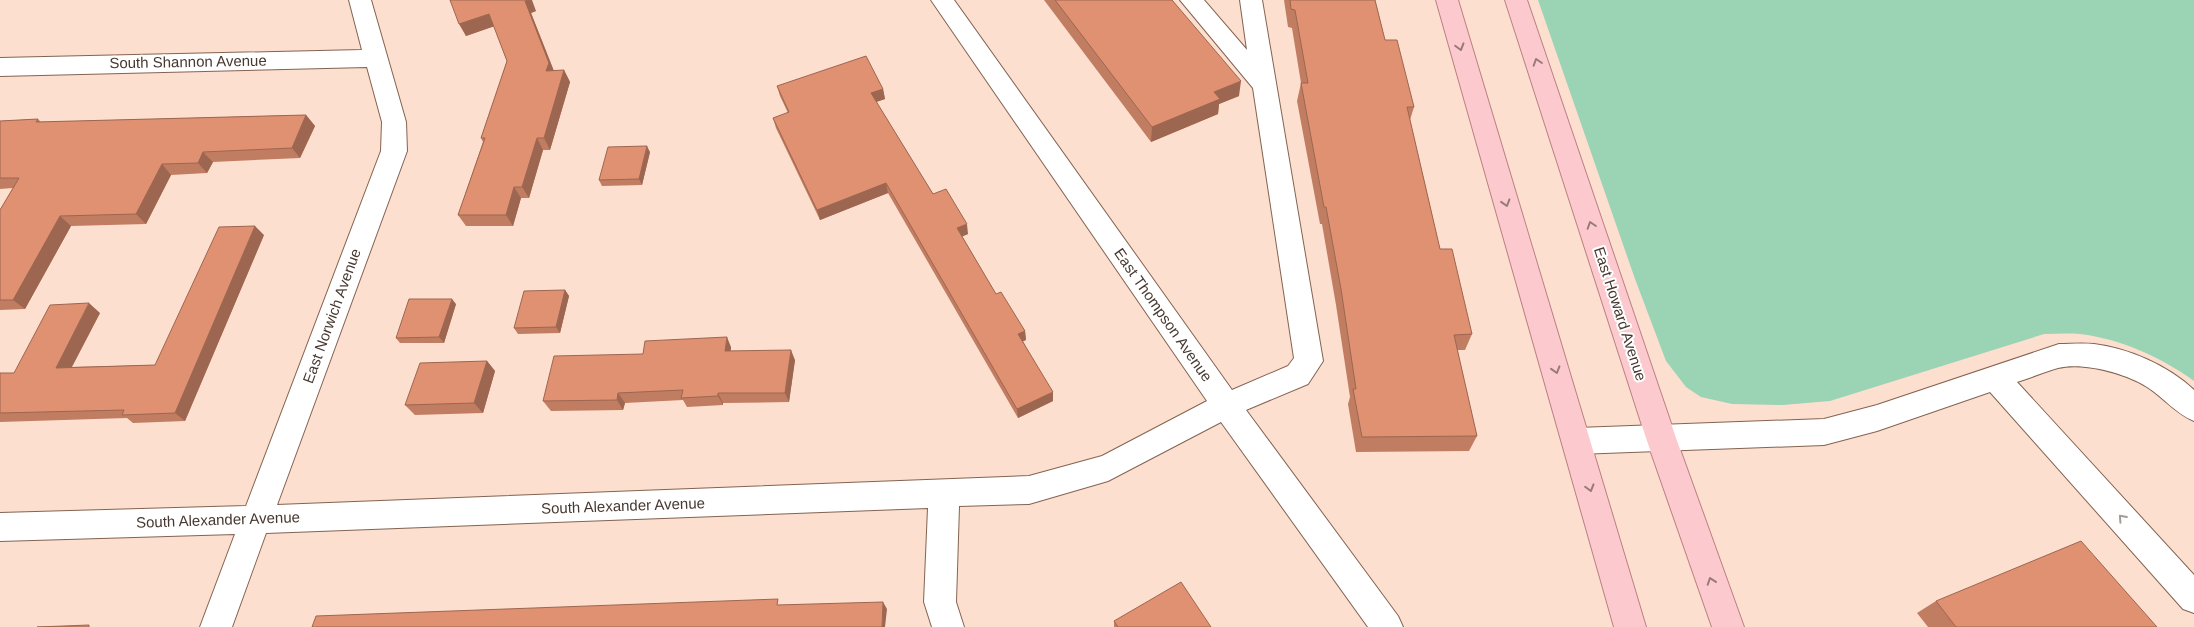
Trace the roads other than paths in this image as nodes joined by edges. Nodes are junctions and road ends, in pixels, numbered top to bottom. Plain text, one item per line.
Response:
1 (360, 0) edge
2 (942, 0) edge
3 (1191, 0) edge
4 (1252, 0) edge
5 (1447, 0) edge
6 (1516, 0) edge
7 (377, 58) junction
8 (0, 66) edge
9 (1265, 86) junction
10 (1995, 378) junction
11 (1226, 405) junction
12 (2194, 408) edge
13 (1661, 438) junction
14 (1577, 441) junction
15 (944, 493) junction
16 (256, 519) junction
17 (0, 527) edge
18 (2194, 598) edge
19 (216, 627) edge
20 (948, 627) edge
21 (1387, 627) edge
22 (1630, 627) edge
23 (1728, 627) edge

1 - 7 street, East Norwich Avenue
2 - 11 street, East Thompson Avenue
3 - 9 street
4 - 9 street, South Alexander Avenue
5 -> 14 main road
13 -> 6 main road, East Howard Avenue
7 - 8 street, South Shannon Avenue
7 - 16 street, East Norwich Avenue
9 - 11 street, South Alexander Avenue
10 - 12 street
10 - 13 street
18 -> 10 street
11 - 15 street, South Alexander Avenue
11 - 21 street, East Thompson Avenue
13 - 14 street
23 -> 13 main road, East Howard Avenue
14 -> 22 main road
15 - 16 street, South Alexander Avenue
15 - 20 street
16 - 17 street, South Alexander Avenue
16 - 19 street, East Norwich Avenue

